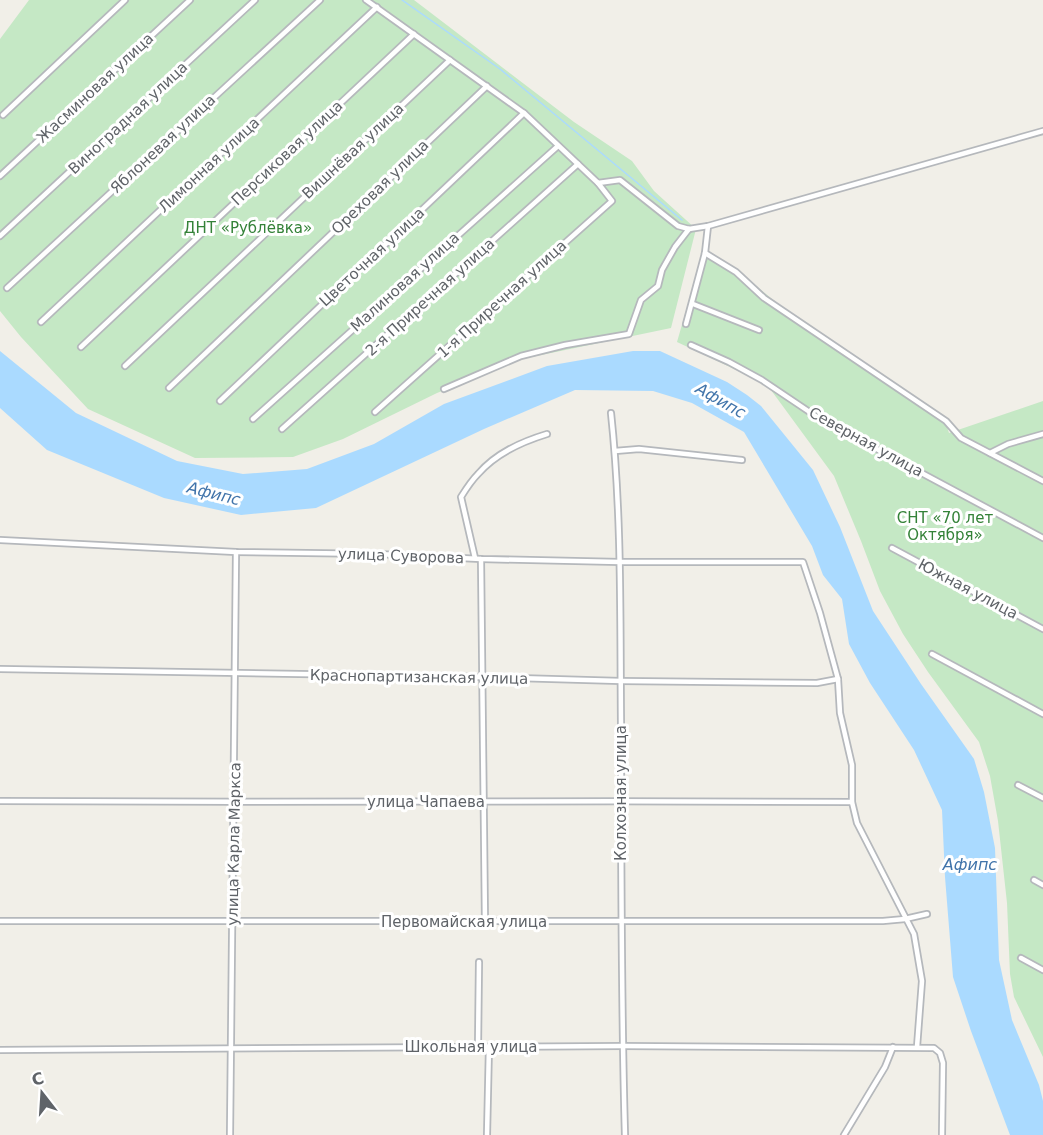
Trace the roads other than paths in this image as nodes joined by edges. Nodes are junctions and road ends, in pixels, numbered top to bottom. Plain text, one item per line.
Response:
1 (125, 0) edge
2 (190, 0) edge
3 (255, 0) edge
4 (320, 0) edge
5 (366, 0) edge
6 (377, 7) junction
7 (414, 34) junction
8 (450, 60) junction
9 (487, 86) junction
10 (524, 113) junction
11 (3, 115) dead end
12 (1043, 131) edge
13 (558, 146) junction
14 (578, 164) junction
15 (0, 176) edge
16 (598, 183) junction
17 (708, 226) junction
18 (689, 229) junction
19 (0, 236) edge
20 (705, 253) junction
21 (7, 288) dead end
22 (693, 304) junction
23 (41, 322) dead end
24 (686, 324) dead end
25 (759, 330) dead end
26 (691, 345) dead end
27 (81, 347) dead end
28 (125, 366) dead end
29 (169, 388) dead end
30 (444, 389) dead end
31 (220, 400) dead end
32 (375, 412) dead end
33 (611, 413) dead end
34 (252, 419) dead end
35 (282, 429) dead end
36 (547, 434) dead end
37 (1043, 434) edge
38 (615, 452) junction
39 (990, 453) junction
40 (741, 460) dead end
41 (1043, 481) edge
42 (1043, 538) edge
43 (0, 540) edge
44 (892, 548) dead end
45 (236, 552) junction
46 (478, 559) junction
47 (620, 562) junction
48 (1043, 629) edge
49 (932, 654) dead end
50 (0, 669) edge
51 (235, 674) junction
52 (481, 677) junction
53 (838, 679) junction
54 (621, 681) junction
55 (1043, 714) edge
56 (1018, 785) dead end
57 (1043, 798) edge
58 (0, 801) edge
59 (621, 801) junction
60 (852, 801) junction
61 (234, 802) junction
62 (483, 802) junction
63 (1034, 880) dead end
64 (1043, 885) edge
65 (927, 915) dead end
66 (905, 919) junction
67 (0, 921) edge
68 (621, 921) junction
69 (233, 922) junction
70 (485, 922) junction
71 (1021, 958) dead end
72 (479, 962) dead end
73 (1043, 970) edge
74 (489, 1046) junction
75 (623, 1046) junction
76 (231, 1047) junction
77 (478, 1047) junction
78 (893, 1047) junction
79 (917, 1047) junction
80 (0, 1050) edge
81 (230, 1135) edge
82 (487, 1135) edge
83 (625, 1135) edge
84 (844, 1135) edge
85 (942, 1135) edge

1 - 11 street
2 - 15 street, Жасминовая улица
3 - 19 street, Виноградная улица
4 - 21 street, Яблоневая улица
5 - 6 street
6 - 7 street
6 - 23 street, Лимонная улица
7 - 8 street
7 - 27 street, Персиковая улица
8 - 9 street
8 - 28 street, Вишнёвая улица
9 - 10 street
9 - 29 street, Ореховая улица
10 - 13 street
10 - 31 street, Цветочная улица
12 - 17 street
13 - 14 street
13 - 34 street, Малиновая улица
14 - 16 street
14 - 35 street, 2-я Приречная улица
16 - 18 street
16 - 32 street, 1-я Приречная улица
17 - 18 street
17 - 20 street
18 - 30 street
20 - 22 street
20 - 39 street
22 - 24 street
22 - 25 street
26 - 42 street, Северная улица
33 - 38 street, Колхозная улица
36 - 46 street
37 - 39 street
38 - 40 street
38 - 47 street, Колхозная улица
39 - 41 street
43 - 45 street, улица Суворова
44 - 48 street, Южная улица
45 - 46 street, улица Суворова
45 - 51 street, улица Карла Маркса
46 - 47 street, улица Суворова
46 - 52 street
47 - 53 street, улица Суворова
47 - 54 street, Колхозная улица
49 - 55 street
50 - 51 street, Краснопартизанская улица
51 - 52 street, Краснопартизанская улица
51 - 61 street, улица Карла Маркса
52 - 54 street, Краснопартизанская улица
52 - 62 street
53 - 54 street, Краснопартизанская улица
53 - 60 street
54 - 59 street, Колхозная улица
56 - 57 street
58 - 61 street, улица Чапаева
59 - 60 street, улица Чапаева
59 - 62 street, улица Чапаева
59 - 68 street, Колхозная улица
60 - 66 street
61 - 62 street, улица Чапаева
61 - 69 street, улица Карла Маркса
62 - 70 street
63 - 64 street
65 - 66 street, Первомайская улица
66 - 68 street, Первомайская улица
66 - 79 street
67 - 69 street, Первомайская улица
68 - 70 street, Первомайская улица
68 - 75 street, Колхозная улица
69 - 70 street, Первомайская улица
69 - 76 street, улица Карла Маркса
71 - 73 street
72 - 77 street
74 - 75 street, Школьная улица
74 - 77 street, Школьная улица
74 - 82 street
75 - 78 street, Школьная улица
75 - 83 street, Колхозная улица
76 - 77 street, Школьная улица
76 - 80 street, Школьная улица
76 - 81 street, улица Карла Маркса
78 - 79 street, Школьная улица
78 - 84 street
79 - 85 street, Школьная улица

